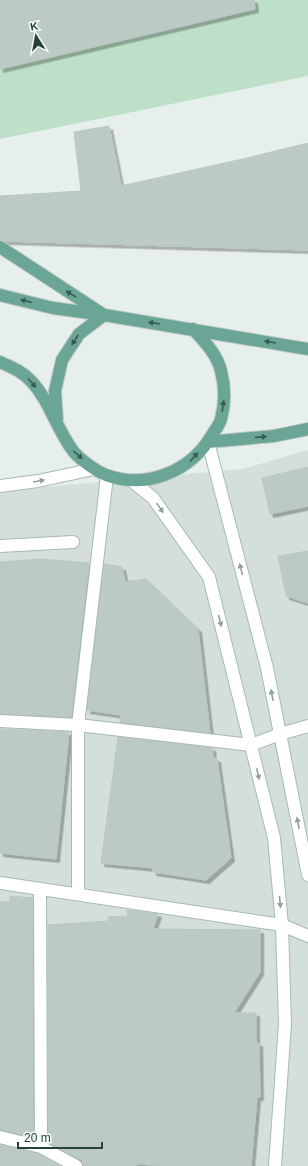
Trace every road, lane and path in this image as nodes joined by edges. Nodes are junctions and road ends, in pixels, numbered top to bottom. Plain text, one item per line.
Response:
1 (0, 247) edge
2 (0, 294) edge
3 (104, 315) junction
4 (192, 329) junction
5 (308, 349) edge
6 (0, 362) edge
7 (57, 423) junction
8 (308, 429) edge
9 (208, 442) junction
10 (94, 469) junction
11 (107, 476) junction
12 (132, 481) junction
13 (0, 486) edge
14 (73, 542) dead end
15 (0, 546) edge
16 (0, 722) edge
17 (78, 725) junction
18 (308, 726) edge
19 (280, 734) junction
20 (251, 745) junction
21 (308, 875) edge
22 (0, 883) edge
23 (40, 889) junction
24 (78, 894) junction
25 (282, 926) junction
26 (308, 936) edge
27 (0, 1137) edge
28 (41, 1148) junction
29 (76, 1166) edge
30 (275, 1166) edge

3 -> 1 main road
3 -> 2 main road
4 -> 3 main road
3 -> 7 main road
5 -> 4 main road
9 -> 4 main road
6 -> 7 main road
7 -> 10 main road
9 -> 8 main road
12 -> 9 main road
19 -> 9 street
10 - 11 main road
13 -> 10 street
11 - 12 main road
11 - 17 street
12 -> 20 street
14 - 15 street
16 - 17 street
17 - 20 street
17 - 24 street
18 - 19 street
19 - 20 street
21 -> 19 street
20 -> 25 street
22 - 23 street
23 - 24 street
23 - 28 street
24 - 25 street
25 - 26 street
25 - 30 street
27 - 28 street
28 - 29 street

